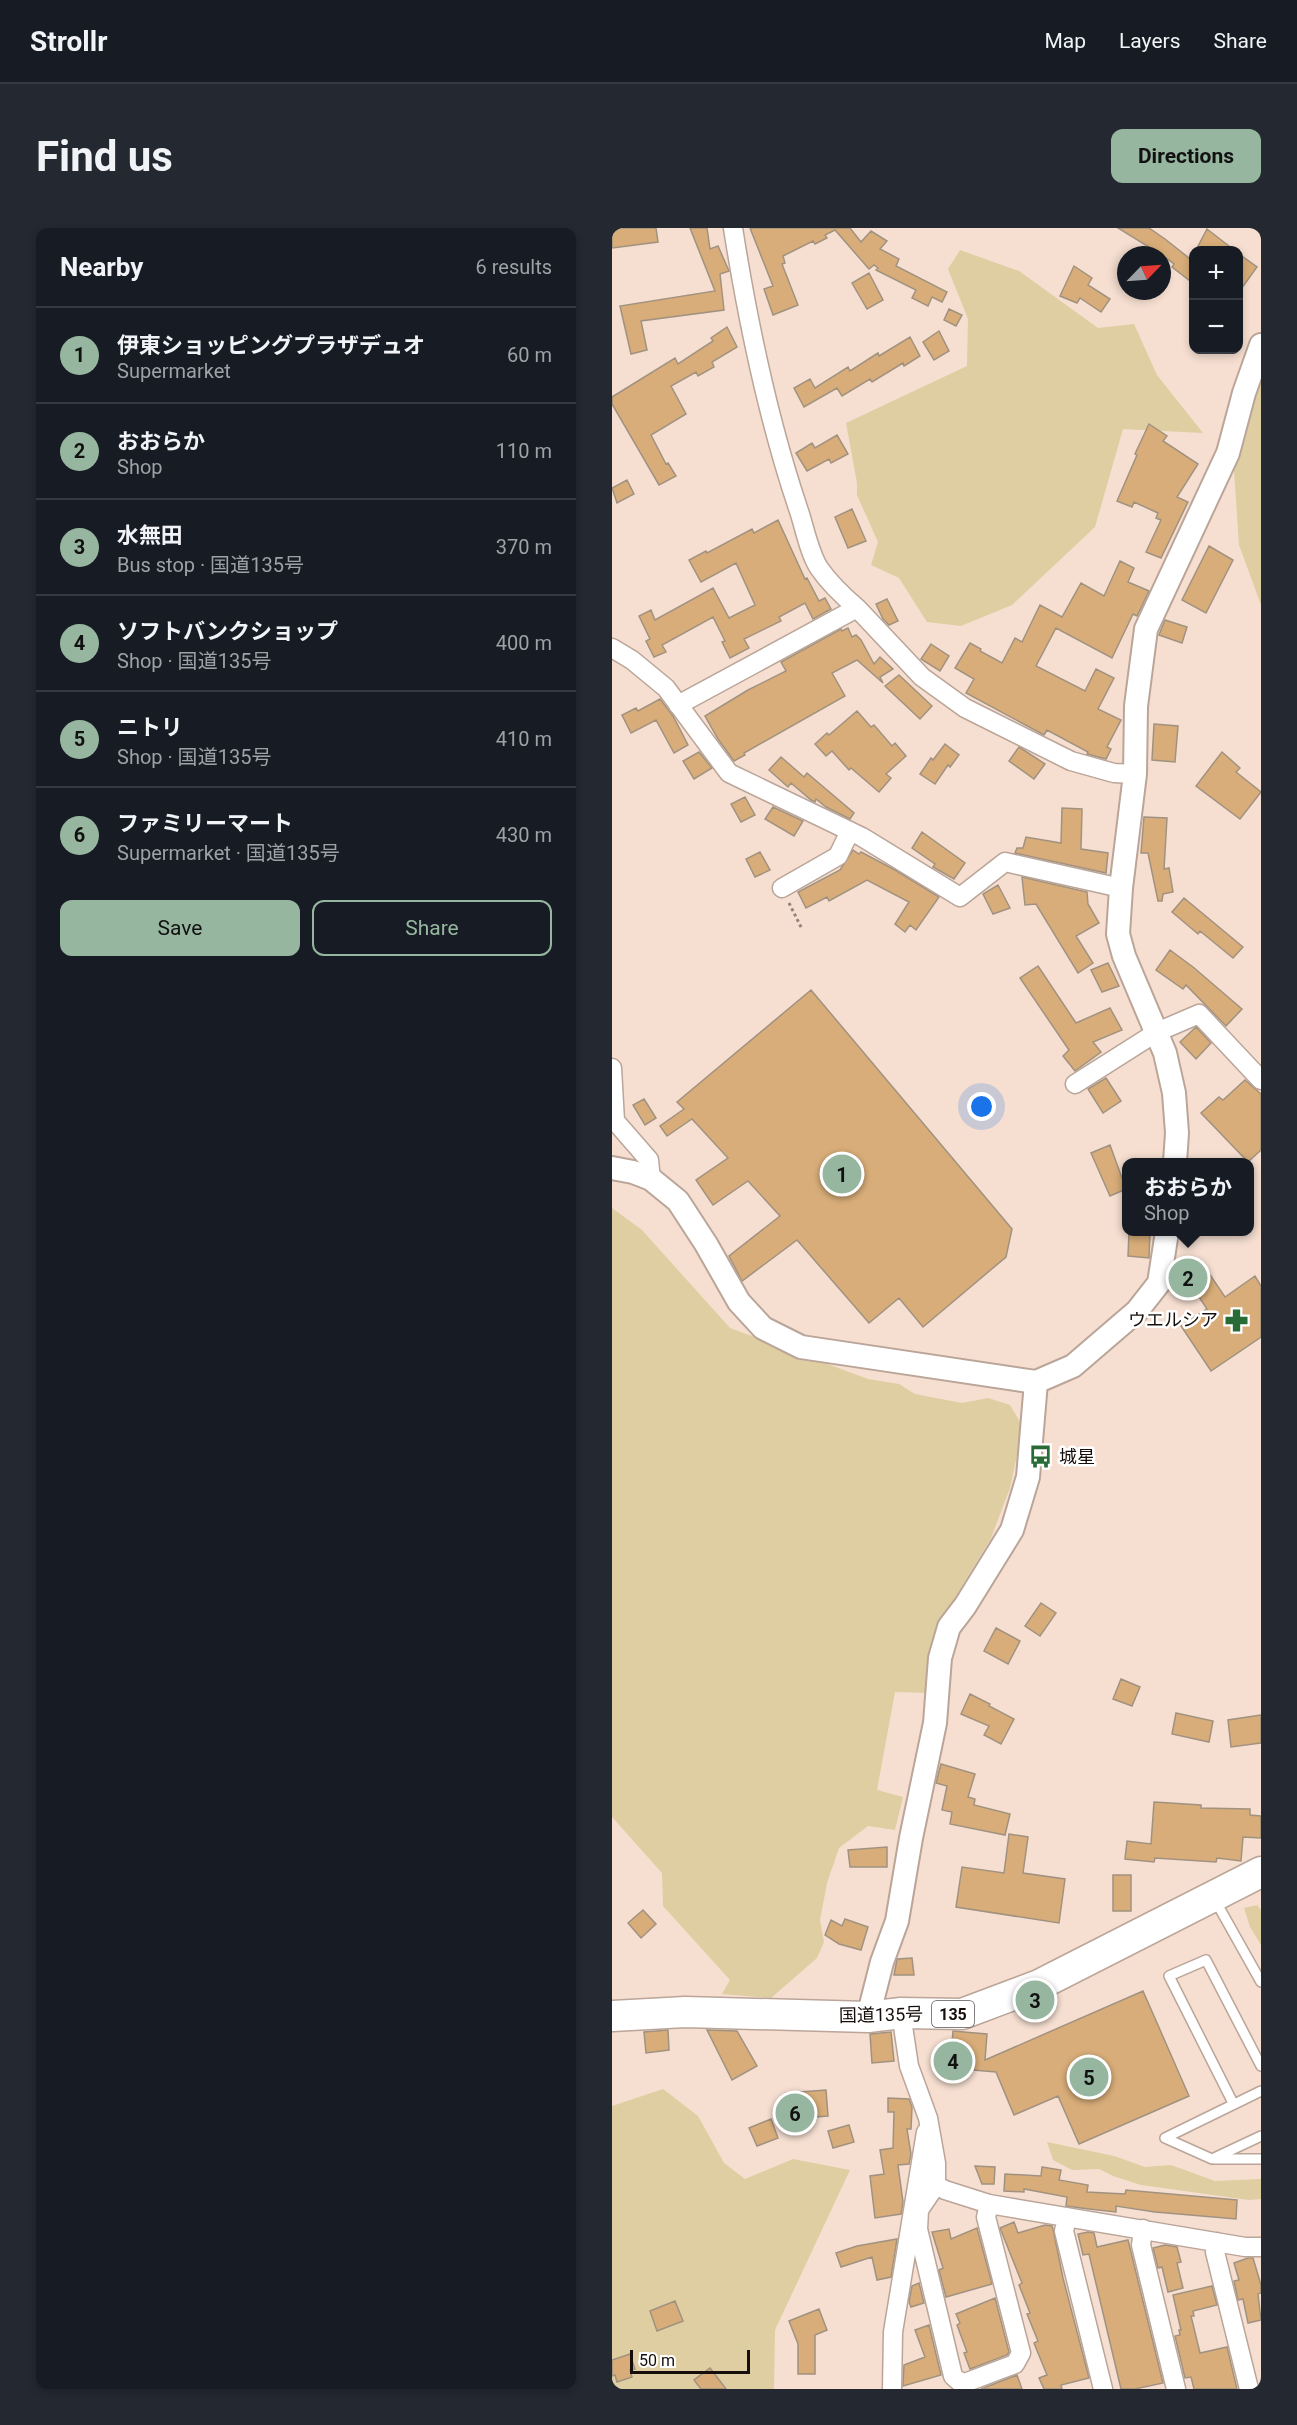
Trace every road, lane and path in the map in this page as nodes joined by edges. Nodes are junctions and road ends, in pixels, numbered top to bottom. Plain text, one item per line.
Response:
1 (733, 228) edge
2 (1261, 345) edge
3 (857, 608) junction
4 (612, 648) edge
5 (678, 705) junction
6 (1135, 774) junction
7 (850, 831) junction
8 (782, 888) joint
9 (1121, 888) junction
10 (802, 929) dead end
11 (1157, 1032) junction
12 (612, 1068) edge
13 (1261, 1080) edge
14 (1075, 1084) dead end
15 (1175, 1158) edge
16 (612, 1168) edge
17 (651, 1179) junction
18 (1166, 1236) edge
19 (1036, 1382) junction
20 (1261, 1872) edge
21 (1214, 1898) junction
22 (1261, 1982) edge
23 (901, 2013) junction
24 (612, 2016) edge
25 (868, 2017) junction
26 (1261, 2066) edge
27 (1261, 2091) edge
28 (1233, 2103) junction
29 (928, 2118) junction
30 (1261, 2136) edge
31 (1212, 2159) junction
32 (1261, 2159) edge
33 (936, 2185) junction
34 (989, 2204) junction
35 (1067, 2217) junction
36 (1143, 2229) junction
37 (1217, 2242) junction
38 (1261, 2246) edge
39 (892, 2389) edge
40 (1103, 2389) edge
41 (1176, 2389) edge
42 (1249, 2389) edge

1 - 3 street
2 - 6 street
3 - 5 street
3 - 6 street
4 - 5 street
5 - 7 street
6 - 9 street
7 - 8 street
7 - 9 street
8 - 10 path
9 - 11 street
11 - 13 street
11 - 14 street
11 - 15 street
12 - 17 street
16 - 17 street
17 - 19 street
18 - 19 street
19 - 25 street
20 - 21 highway, 国道135号 / 135
21 - 22 lane
21 - 23 highway, 国道135号 / 135
23 - 25 highway, 国道135号 / 135
23 - 29 street
24 - 25 highway, 国道135号 / 135
26 - 28 lane
27 - 28 lane
28 - 31 lane
29 - 33 street
29 - 39 street
30 - 31 lane
31 - 32 lane
33 - 34 street
33 - 34 street
34 - 35 street
35 - 36 street
35 - 40 street
36 - 37 street
36 - 41 street
37 - 38 street
37 - 42 street

